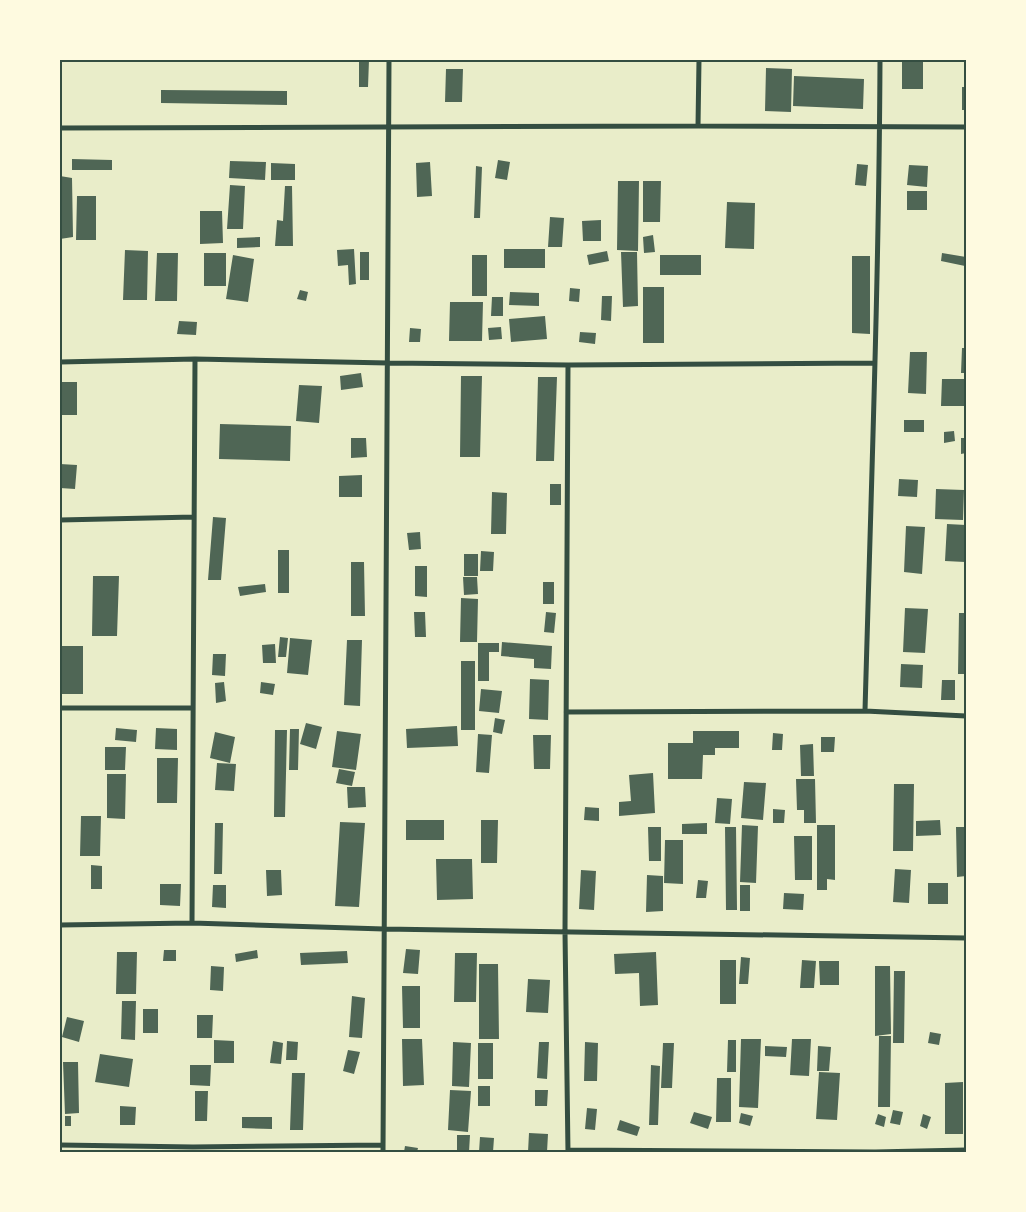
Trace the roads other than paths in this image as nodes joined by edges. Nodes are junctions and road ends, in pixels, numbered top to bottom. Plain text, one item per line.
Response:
1 (389, 60) edge
2 (699, 60) edge
3 (880, 60) edge
4 (698, 126) junction
5 (880, 126) junction
6 (388, 127) junction
7 (966, 127) edge
8 (60, 128) edge
9 (195, 359) junction
10 (60, 362) edge
11 (874, 363) junction
12 (388, 364) junction
13 (568, 365) junction
14 (194, 517) junction
15 (60, 520) edge
16 (60, 708) edge
17 (193, 708) junction
18 (865, 711) junction
19 (566, 712) junction
20 (966, 716) edge
21 (192, 923) junction
22 (60, 925) edge
23 (384, 929) junction
24 (565, 932) junction
25 (966, 938) edge
26 (60, 1145) edge
27 (383, 1145) junction
28 (193, 1149) edge
29 (966, 1150) edge
30 (568, 1151) edge
31 (383, 1152) edge
32 (875, 1152) edge

1 - 6 street
2 - 4 street
3 - 5 street
4 - 5 street
4 - 6 street
5 - 7 street
5 - 11 street
6 - 8 street
6 - 12 street
9 - 10 street
9 - 12 street
9 - 14 street
11 - 13 street
11 - 18 street
12 - 13 street
12 - 23 street
13 - 19 street
14 - 15 street
14 - 17 street
16 - 17 street
17 - 21 street
18 - 19 street
18 - 20 street
19 - 24 street
21 - 22 street
21 - 23 street
23 - 24 street
23 - 27 street
24 - 25 street
24 - 30 street
26 - 28 street
27 - 28 street
27 - 31 street
29 - 32 street
30 - 32 street

